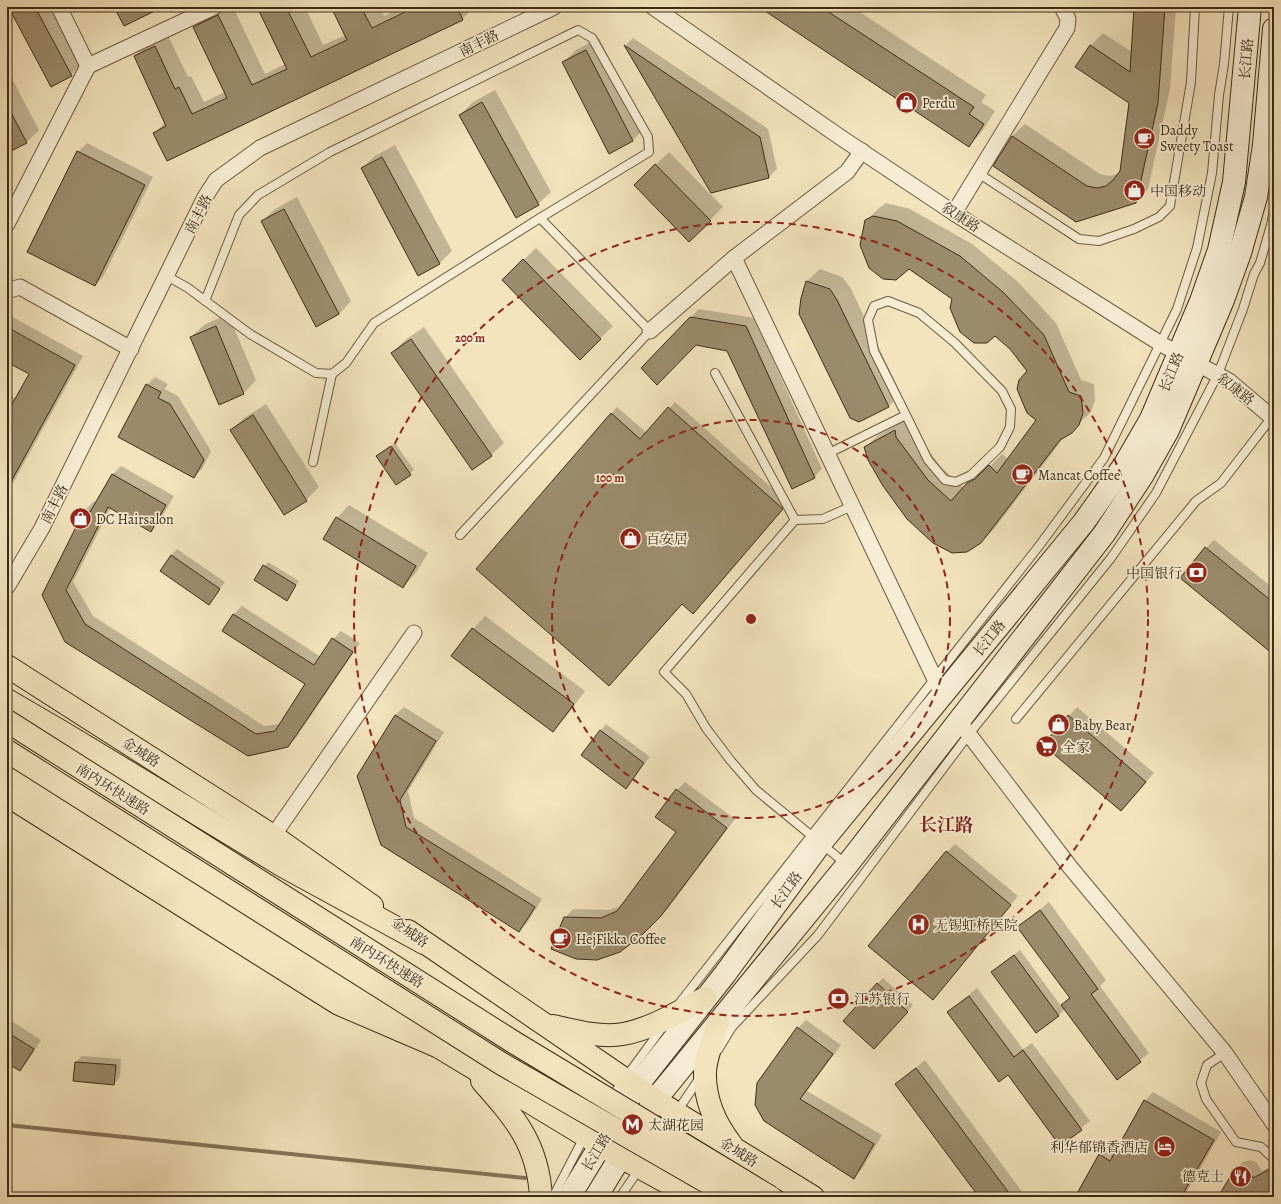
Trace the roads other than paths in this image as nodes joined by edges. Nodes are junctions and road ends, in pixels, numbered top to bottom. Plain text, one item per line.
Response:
1 (59, 7) edge
2 (214, 7) edge
3 (554, 7) edge
4 (653, 7) edge
5 (1062, 7) edge
6 (1195, 7) edge
7 (1229, 7) edge
8 (1250, 7) edge
9 (1274, 29) edge
10 (88, 66) junction
11 (862, 151) junction
12 (978, 173) junction
13 (1274, 210) edge
14 (954, 213) junction
15 (540, 218) junction
16 (7, 224) edge
17 (734, 258) junction
18 (167, 276) junction
19 (7, 291) edge
20 (205, 301) junction
21 (650, 330) junction
22 (1170, 348) junction
23 (131, 349) junction
24 (1197, 363) junction
25 (715, 373) dead end
26 (332, 374) junction
27 (1218, 374) junction
28 (906, 415) junction
29 (1273, 418) edge
30 (827, 454) junction
31 (313, 462) dead end
32 (852, 506) junction
33 (795, 520) junction
34 (460, 535) dead end
35 (7, 587) edge
36 (414, 633) dead end
37 (7, 666) edge
38 (939, 687) junction
39 (7, 700) edge
40 (1016, 719) dead end
41 (7, 721) edge
42 (963, 727) junction
43 (7, 751) edge
44 (7, 774) edge
45 (7, 796) edge
46 (273, 836) junction
47 (815, 840) junction
48 (847, 865) junction
49 (424, 943) junction
50 (705, 998) junction
51 (670, 1016) junction
52 (718, 1023) junction
53 (543, 1024) junction
54 (439, 1047) junction
55 (1225, 1053) junction
56 (466, 1064) junction
57 (705, 1070) junction
58 (630, 1083) junction
59 (655, 1100) junction
60 (672, 1119) junction
61 (1274, 1124) edge
62 (593, 1139) junction
63 (736, 1149) junction
64 (619, 1156) junction
65 (1274, 1159) edge
66 (644, 1162) junction
67 (541, 1197) edge
68 (552, 1197) edge
69 (569, 1197) edge
70 (596, 1197) edge
71 (620, 1197) edge
72 (694, 1197) edge
73 (733, 1197) edge
74 (770, 1197) edge
75 (813, 1197) edge

1 - 10 street
2 - 10 street
3 - 18 street, 南丰路
4 - 11 street, 叙康路
5 - 12 street
6 - 12 lane
7 - 22 lane, 长江路
8 - 22 main road, 长江路
9 - 24 main road, 长江路
10 - 16 street
11 - 14 street, 叙康路
11 - 17 street
12 - 14 street
13 - 27 lane, 长江路
14 - 22 street, 叙康路
15 - 20 lane
15 - 21 lane
15 - 26 lane
17 - 21 street
17 - 30 street
18 - 20 lane
18 - 23 street, 南丰路
19 - 23 street
20 - 26 lane
21 - 34 lane
22 - 24 street, 叙康路
22 - 38 main road, 长江路
23 - 35 street, 南丰路
24 - 27 street, 叙康路
24 - 42 main road, 长江路
25 - 33 lane
26 - 31 lane
27 - 29 street, 叙康路
27 - 42 lane, 长江路
28 - 28 lane
28 - 30 lane
29 - 40 lane
30 - 32 street
32 - 33 lane
32 - 38 street
33 - 47 lane
36 - 46 street
37 - 46 main road, 金城路
38 - 47 main road, 长江路
39 - 49 main road
41 - 74 main road, 南内环快速路, bridge
42 - 48 main road, 长江路
42 - 55 street
42 - 57 lane, 长江路
43 - 73 main road, 南内环快速路, bridge
44 - 54 main road
45 - 54 main road
46 - 49 main road, 金城路
47 - 48 lane
47 - 50 main road, 长江路
47 - 51 lane, 长江路
48 - 52 main road, 长江路
49 - 53 main road, 金城路
50 - 51 main road
50 - 58 main road, 长江路
51 - 53 main road
51 - 58 lane, 长江路
52 - 57 main road
52 - 59 main road, 长江路
53 - 58 main road, 金城路
54 - 56 main road
55 - 61 street
55 - 65 lane
56 - 62 main road
56 - 67 main road
57 - 60 lane, 长江路
57 - 63 main road
58 - 59 main road, 金城路
58 - 62 main road, 长江路
59 - 60 main road, 金城路
59 - 64 main road, 长江路
60 - 63 main road, 金城路
60 - 66 lane, 长江路
62 - 64 main road
62 - 68 lane, 长江路
62 - 69 main road, 长江路
63 - 75 main road, 金城路
64 - 66 main road
64 - 70 main road, 长江路
66 - 71 lane, 长江路
66 - 72 main road

